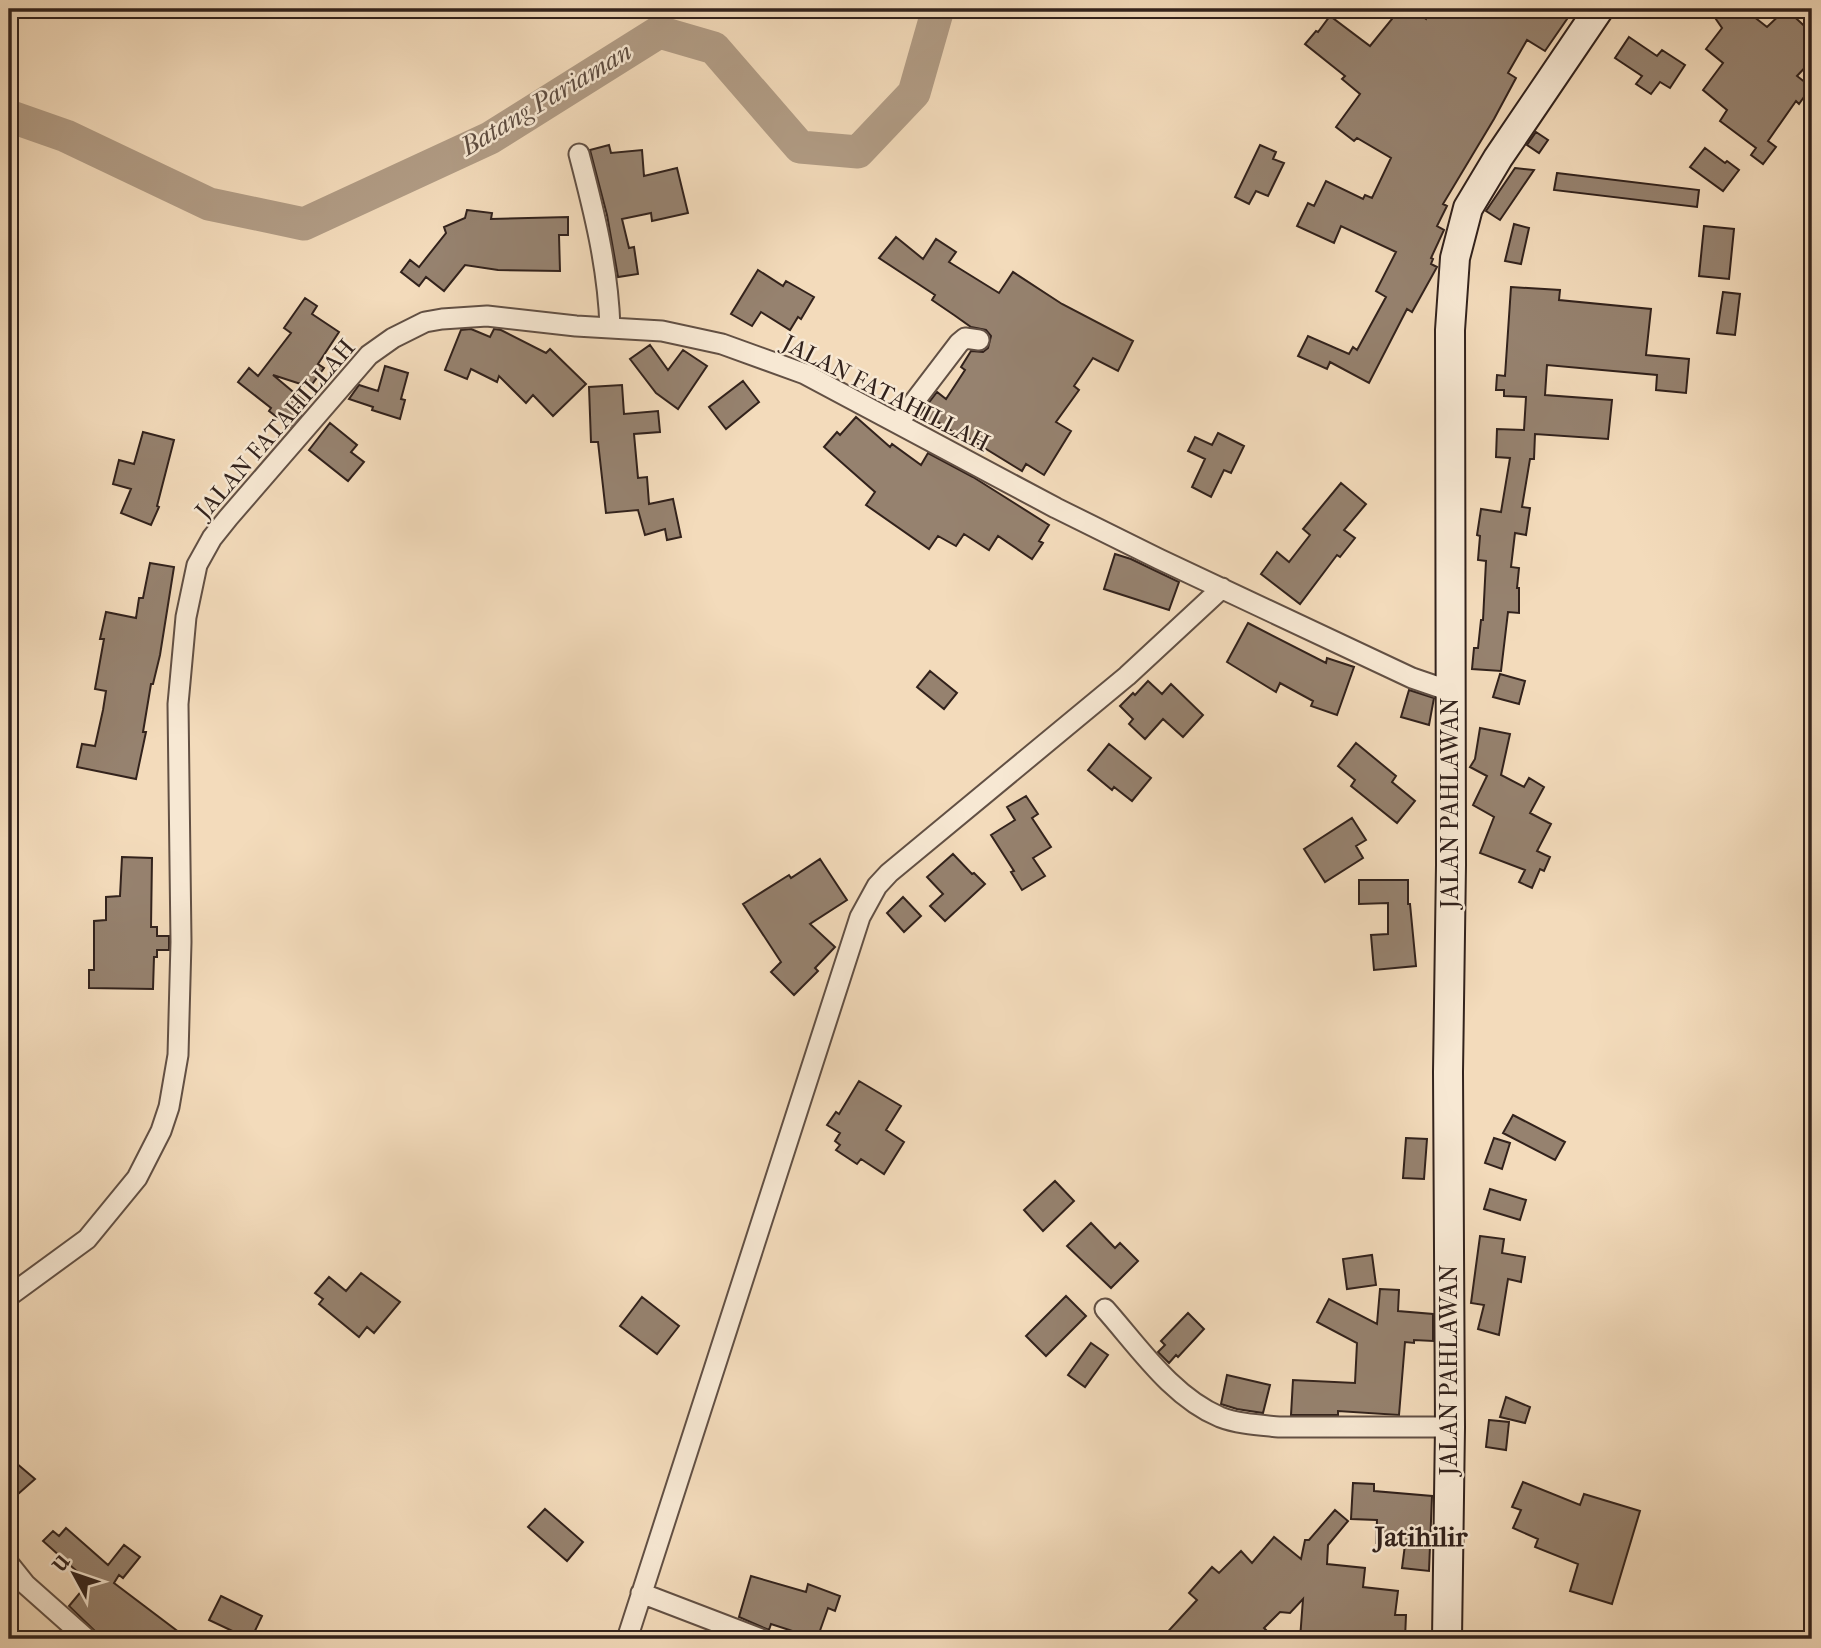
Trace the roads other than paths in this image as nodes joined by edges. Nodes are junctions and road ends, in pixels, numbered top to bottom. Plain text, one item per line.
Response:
1 (1599, 9) edge
2 (579, 154) dead end
3 (610, 327) junction
4 (979, 340) dead end
5 (898, 423) junction
6 (1222, 588) junction
7 (1450, 691) junction
8 (9, 1296) edge
9 (1105, 1309) dead end
10 (1450, 1427) junction
11 (9, 1564) edge
12 (641, 1593) junction
13 (87, 1639) edge
14 (627, 1639) edge
15 (761, 1639) edge
16 (1447, 1639) edge

1 - 7 street, JALAN PAHLAWAN
2 - 3 street
3 - 5 street, JALAN FATAHILLAH
3 - 8 street, JALAN FATAHILLAH
4 - 5 street
5 - 6 street, JALAN FATAHILLAH
6 - 7 street, JALAN FATAHILLAH
6 - 12 street
7 - 10 street, JALAN PAHLAWAN
9 - 10 street
10 - 16 street, JALAN PAHLAWAN
11 - 13 street
12 - 14 street
12 - 15 street

